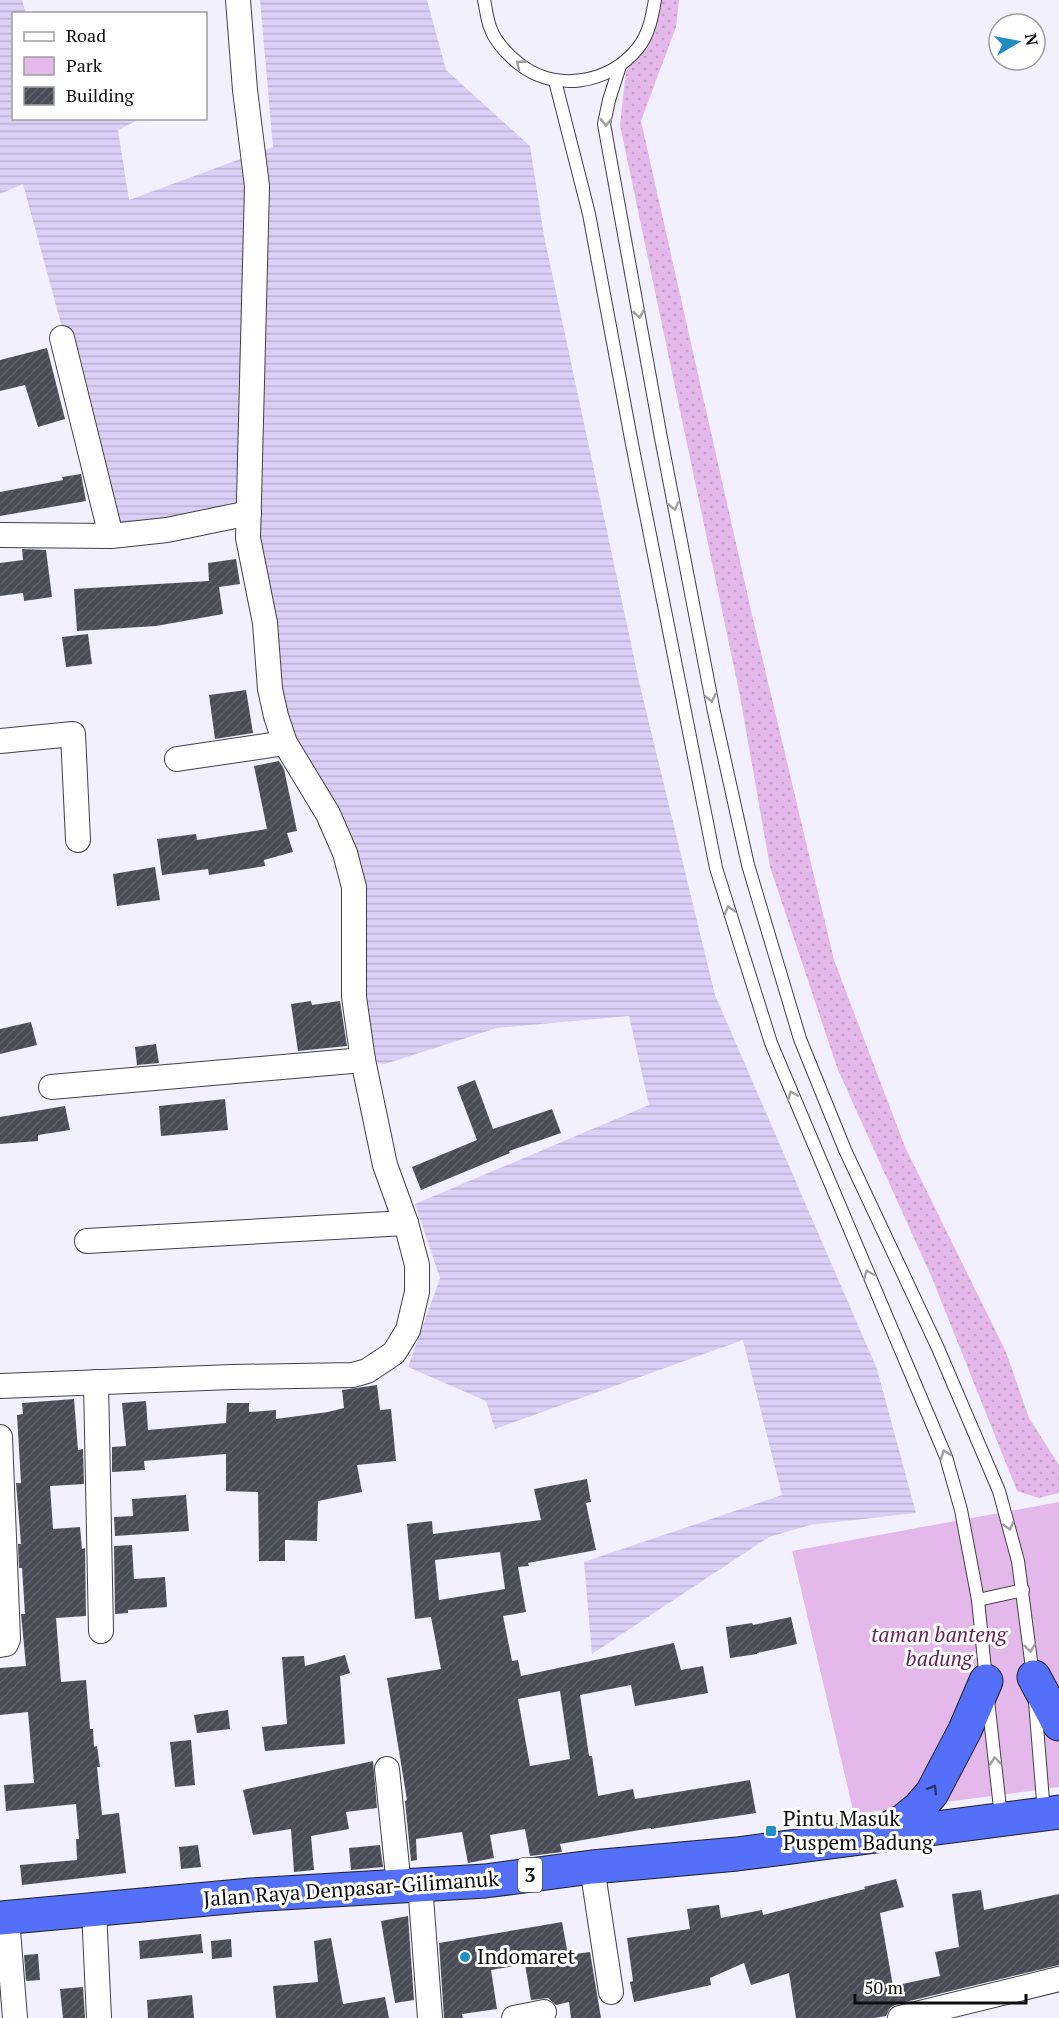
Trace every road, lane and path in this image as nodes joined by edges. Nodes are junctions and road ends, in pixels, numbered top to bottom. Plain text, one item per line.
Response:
1 (238, 0) edge
2 (484, 0) edge
3 (655, 0) edge
4 (620, 66) junction
5 (555, 81) junction
6 (62, 338) dead end
7 (249, 513) junction
8 (0, 535) edge
9 (111, 536) junction
10 (0, 741) edge
11 (285, 743) junction
12 (177, 759) dead end
13 (78, 840) dead end
14 (363, 1060) junction
15 (51, 1087) dead end
16 (406, 1223) junction
17 (87, 1241) dead end
18 (96, 1382) junction
19 (0, 1386) edge
20 (0, 1437) edge
21 (1023, 1590) junction
22 (978, 1600) junction
23 (101, 1630) dead end
24 (0, 1645) edge
25 (1034, 1677) junction
26 (986, 1681) junction
27 (1059, 1724) edge
28 (387, 1769) dead end
29 (1051, 1813) edge
30 (1001, 1820) junction
31 (872, 1837) junction
32 (592, 1867) junction
33 (409, 1885) junction
34 (93, 1910) junction
35 (4, 1918) edge
36 (1059, 1979) edge
37 (611, 1992) dead end
38 (544, 2012) dead end
39 (15, 2018) edge
40 (99, 2018) edge
41 (430, 2018) edge
42 (514, 2018) edge
43 (900, 2018) edge

1 - 7 street
5 -> 2 lane
3 - 4 lane
4 - 5 lane
4 -> 21 lane
22 -> 5 lane
6 - 9 street
7 - 9 street
7 - 11 street
8 - 9 street
10 - 13 street
11 - 12 street
11 - 14 street
14 - 15 street
14 - 16 street
16 - 17 street
16 - 18 street
18 - 19 street
18 - 23 street
20 - 24 street
21 - 22 lane
21 -> 25 lane
22 - 26 lane
25 - 27 highway
25 - 29 lane
30 -> 26 lane
31 -> 26 highway
28 - 33 street
29 - 30 highway, Jalan Raya Denpasar-Gilimanuk / 3
30 - 31 highway, Jalan Raya Denpasar-Gilimanuk / 3
31 - 32 highway, Jalan Raya Denpasar-Gilimanuk / 3
32 - 33 highway, Jalan Raya Denpasar-Gilimanuk / 3
32 - 37 street
33 - 34 highway, Jalan Raya Denpasar-Gilimanuk / 3
33 - 41 street
34 - 35 highway, Jalan Raya Denpasar-Gilimanuk / 3
34 - 40 street
35 - 39 street
36 - 43 street
38 - 42 street

